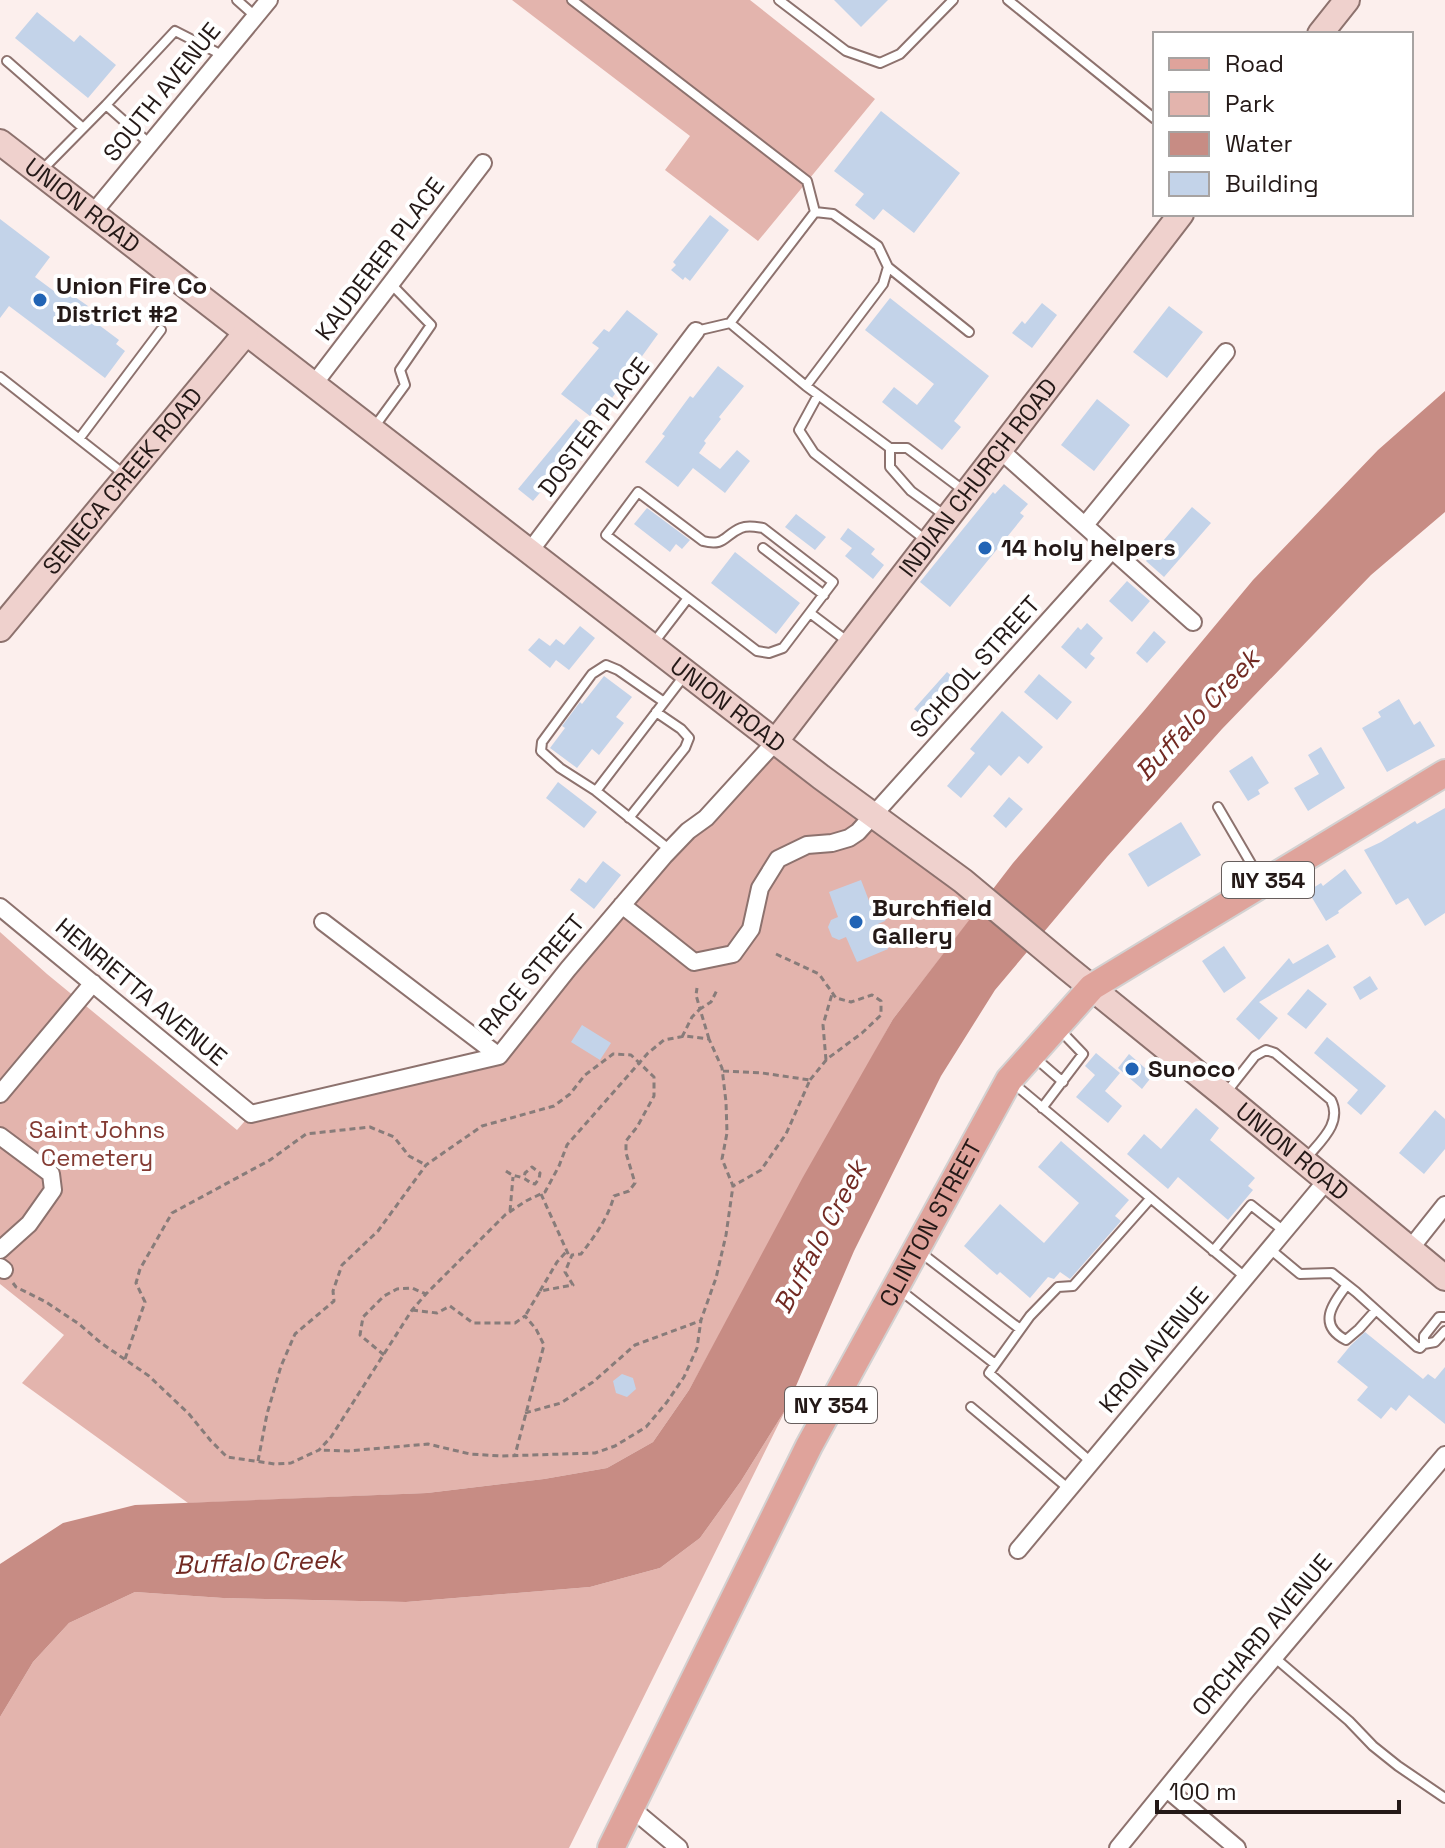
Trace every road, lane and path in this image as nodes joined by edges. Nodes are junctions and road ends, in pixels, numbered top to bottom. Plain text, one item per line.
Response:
1 (237, 0) edge
2 (269, 0) edge
3 (572, 0) edge
4 (779, 0) edge
5 (953, 0) edge
6 (1008, 0) edge
7 (1347, 0) edge
8 (255, 16) junction
9 (1322, 32) edge
10 (223, 56) junction
11 (7, 61) dead end
12 (106, 105) junction
13 (1153, 117) edge
14 (83, 128) junction
15 (0, 142) edge
16 (150, 144) junction
17 (483, 163) dead end
18 (40, 173) junction
19 (815, 212) junction
20 (93, 213) junction
21 (1179, 216) edge
22 (888, 267) junction
23 (391, 284) junction
24 (730, 323) junction
25 (161, 330) dead end
26 (696, 331) joint
27 (969, 332) dead end
28 (246, 333) junction
29 (1226, 352) dead end
30 (0, 377) edge
31 (314, 384) junction
32 (806, 386) junction
33 (818, 395) junction
34 (373, 429) junction
35 (79, 439) junction
36 (890, 448) junction
37 (1000, 450) junction
38 (127, 476) junction
39 (967, 493) junction
40 (948, 518) junction
41 (1085, 525) junction
42 (930, 542) junction
43 (763, 548) dead end
44 (1112, 550) junction
45 (530, 551) junction
46 (824, 595) junction
47 (688, 598) junction
48 (810, 613) junction
49 (1193, 622) dead end
50 (0, 629) edge
51 (851, 644) junction
52 (652, 646) junction
53 (687, 672) junction
54 (664, 702) junction
55 (656, 712) junction
56 (776, 741) junction
57 (1445, 773) edge
58 (596, 791) junction
59 (1218, 807) dead end
60 (872, 816) junction
61 (629, 818) junction
62 (670, 850) junction
63 (1263, 883) junction
64 (622, 905) junction
65 (0, 907) edge
66 (323, 922) dead end
67 (776, 954) dead end
68 (93, 983) junction
69 (1092, 987) junction
70 (697, 988) dead end
71 (718, 988) dead end
72 (832, 994) junction
73 (700, 1009) junction
74 (1056, 1027) junction
75 (682, 1037) junction
76 (709, 1039) junction
77 (1031, 1055) junction
78 (499, 1056) junction
79 (826, 1060) junction
80 (639, 1063) junction
81 (723, 1071) junction
82 (810, 1080) junction
83 (1009, 1080) junction
84 (1063, 1082) junction
85 (3, 1083) edge
86 (1224, 1095) junction
87 (1042, 1108) junction
88 (251, 1114) joint
89 (0, 1136) edge
90 (1304, 1161) junction
91 (426, 1165) junction
92 (506, 1171) dead end
93 (513, 1177) junction
94 (524, 1178) dead end
95 (1327, 1180) junction
96 (733, 1186) junction
97 (541, 1194) junction
98 (1150, 1199) junction
99 (1445, 1205) edge
100 (510, 1211) junction
101 (1284, 1232) junction
102 (916, 1249) junction
103 (1270, 1249) junction
104 (1410, 1249) junction
105 (0, 1250) edge
106 (567, 1251) junction
107 (1213, 1251) junction
108 (570, 1258) junction
109 (2, 1269) edge
110 (1245, 1278) junction
111 (1445, 1278) edge
112 (1347, 1285) junction
113 (896, 1287) junction
114 (540, 1291) junction
115 (426, 1294) junction
116 (412, 1310) junction
117 (1376, 1310) junction
118 (525, 1316) junction
119 (1445, 1317) edge
120 (701, 1320) junction
121 (1020, 1329) junction
122 (1445, 1331) edge
123 (1424, 1344) junction
124 (384, 1355) junction
125 (125, 1359) junction
126 (992, 1368) junction
127 (971, 1407) dead end
128 (525, 1413) junction
129 (319, 1450) junction
130 (515, 1455) junction
131 (1445, 1455) edge
132 (258, 1461) junction
133 (1091, 1462) junction
134 (1069, 1489) junction
135 (1018, 1550) dead end
136 (1274, 1657) junction
137 (1167, 1789) junction
138 (1445, 1798) edge
139 (631, 1808) junction
140 (611, 1848) edge
141 (679, 1848) edge
142 (1118, 1848) edge
143 (1237, 1848) edge

1 - 8 lane
2 - 8 street, SOUTH AVENUE
3 - 19 lane
4 - 5 lane
6 - 13 lane
7 - 9 main road
8 - 10 street, SOUTH AVENUE
10 - 12 lane
10 - 16 street, SOUTH AVENUE
11 - 14 lane
12 - 14 lane
12 - 16 lane
14 - 18 lane
15 - 18 main road, UNION ROAD
16 - 20 street, SOUTH AVENUE
17 - 23 street, KAUDERER PLACE
18 - 20 main road, UNION ROAD
19 - 22 lane
19 - 24 lane
20 - 28 main road, UNION ROAD
21 - 37 main road, INDIAN CHURCH ROAD
22 - 27 lane
22 - 32 lane
23 - 31 street, KAUDERER PLACE
23 - 34 lane
24 - 26 lane
24 - 32 lane
25 - 35 lane
26 - 45 street, DOSTER PLACE
28 - 31 main road, UNION ROAD
28 - 38 main road, SENECA CREEK ROAD
29 - 41 street
30 - 35 lane
31 - 34 main road, UNION ROAD
32 - 33 lane
33 - 36 lane
33 - 42 lane
34 - 45 main road, UNION ROAD
35 - 38 lane
36 - 39 lane
36 - 40 lane
37 - 39 main road, INDIAN CHURCH ROAD
37 - 41 street
38 - 50 main road, SENECA CREEK ROAD
39 - 40 main road, INDIAN CHURCH ROAD
40 - 42 main road, INDIAN CHURCH ROAD
41 - 44 street
42 - 51 main road, INDIAN CHURCH ROAD
43 - 46 lane
44 - 49 street
44 - 60 street, SCHOOL STREET
45 - 52 main road, UNION ROAD
46 - 47 lane
46 - 48 lane
47 - 48 lane
47 - 52 lane
48 - 51 lane
51 - 56 main road, INDIAN CHURCH ROAD
52 - 53 main road, UNION ROAD
53 - 54 lane
53 - 56 main road, UNION ROAD
54 - 55 lane
54 - 58 lane
55 - 58 lane
55 - 61 lane
56 - 60 main road, UNION ROAD
56 - 62 street, RACE STREET
57 - 63 main road, CLINTON STREET / NY 354
58 - 61 lane
59 - 63 lane
60 - 64 street, SCHOOL STREET
60 - 69 main road, UNION ROAD
61 - 62 lane
62 - 64 street, RACE STREET
63 - 69 main road, CLINTON STREET / NY 354
64 - 78 street, RACE STREET
65 - 68 street, HENRIETTA AVENUE
66 - 78 street
67 - 72 path
68 - 85 street
68 - 88 street, HENRIETTA AVENUE
69 - 74 main road, CLINTON STREET / NY 354
69 - 86 main road, UNION ROAD
70 - 73 path
71 - 73 path
72 - 79 path
72 - 79 path
73 - 75 path
73 - 76 path
74 - 77 main road, CLINTON STREET / NY 354
74 - 84 lane
75 - 76 path
75 - 80 path
76 - 81 path
77 - 83 main road, CLINTON STREET / NY 354
77 - 84 lane
78 - 88 street, RACE STREET
79 - 82 path
80 - 91 path
80 - 97 path
80 - 108 path
81 - 82 path
81 - 96 path
82 - 96 path
83 - 87 lane
83 - 102 main road, CLINTON STREET / NY 354
84 - 87 lane
86 - 90 main road, UNION ROAD
86 - 90 lane
87 - 98 lane
89 - 105 street
90 - 95 main road, UNION ROAD
91 - 125 path
91 - 132 path
92 - 93 path
93 - 94 path
93 - 100 path
95 - 101 street, KRON AVENUE
95 - 104 main road, UNION ROAD
96 - 120 path
97 - 100 path
97 - 106 path
98 - 107 lane
98 - 121 lane
99 - 104 street
100 - 115 path
101 - 103 street, KRON AVENUE
101 - 107 lane
102 - 113 main road, CLINTON STREET / NY 354
102 - 121 lane
103 - 110 street, KRON AVENUE
103 - 112 lane
104 - 111 main road, UNION ROAD
106 - 108 path
106 - 114 path
107 - 110 lane
108 - 114 path
109 - 125 path
110 - 133 street, KRON AVENUE
112 - 117 lane
112 - 117 lane
113 - 126 lane
113 - 139 main road, CLINTON STREET / NY 354
114 - 118 path
115 - 116 path
115 - 124 path
116 - 118 path
116 - 124 path
117 - 123 lane
118 - 128 path
119 - 123 lane
120 - 128 path
120 - 130 path
121 - 126 lane
122 - 123 lane
124 - 129 path
125 - 132 path
126 - 133 lane
127 - 134 lane
128 - 130 path
129 - 130 path
129 - 132 path
131 - 136 street, ORCHARD AVENUE
133 - 134 street, KRON AVENUE
134 - 135 street, KRON AVENUE
136 - 137 street, ORCHARD AVENUE
136 - 138 lane
137 - 142 street, ORCHARD AVENUE
137 - 143 street
139 - 140 main road, CLINTON STREET / NY 354
139 - 141 street

